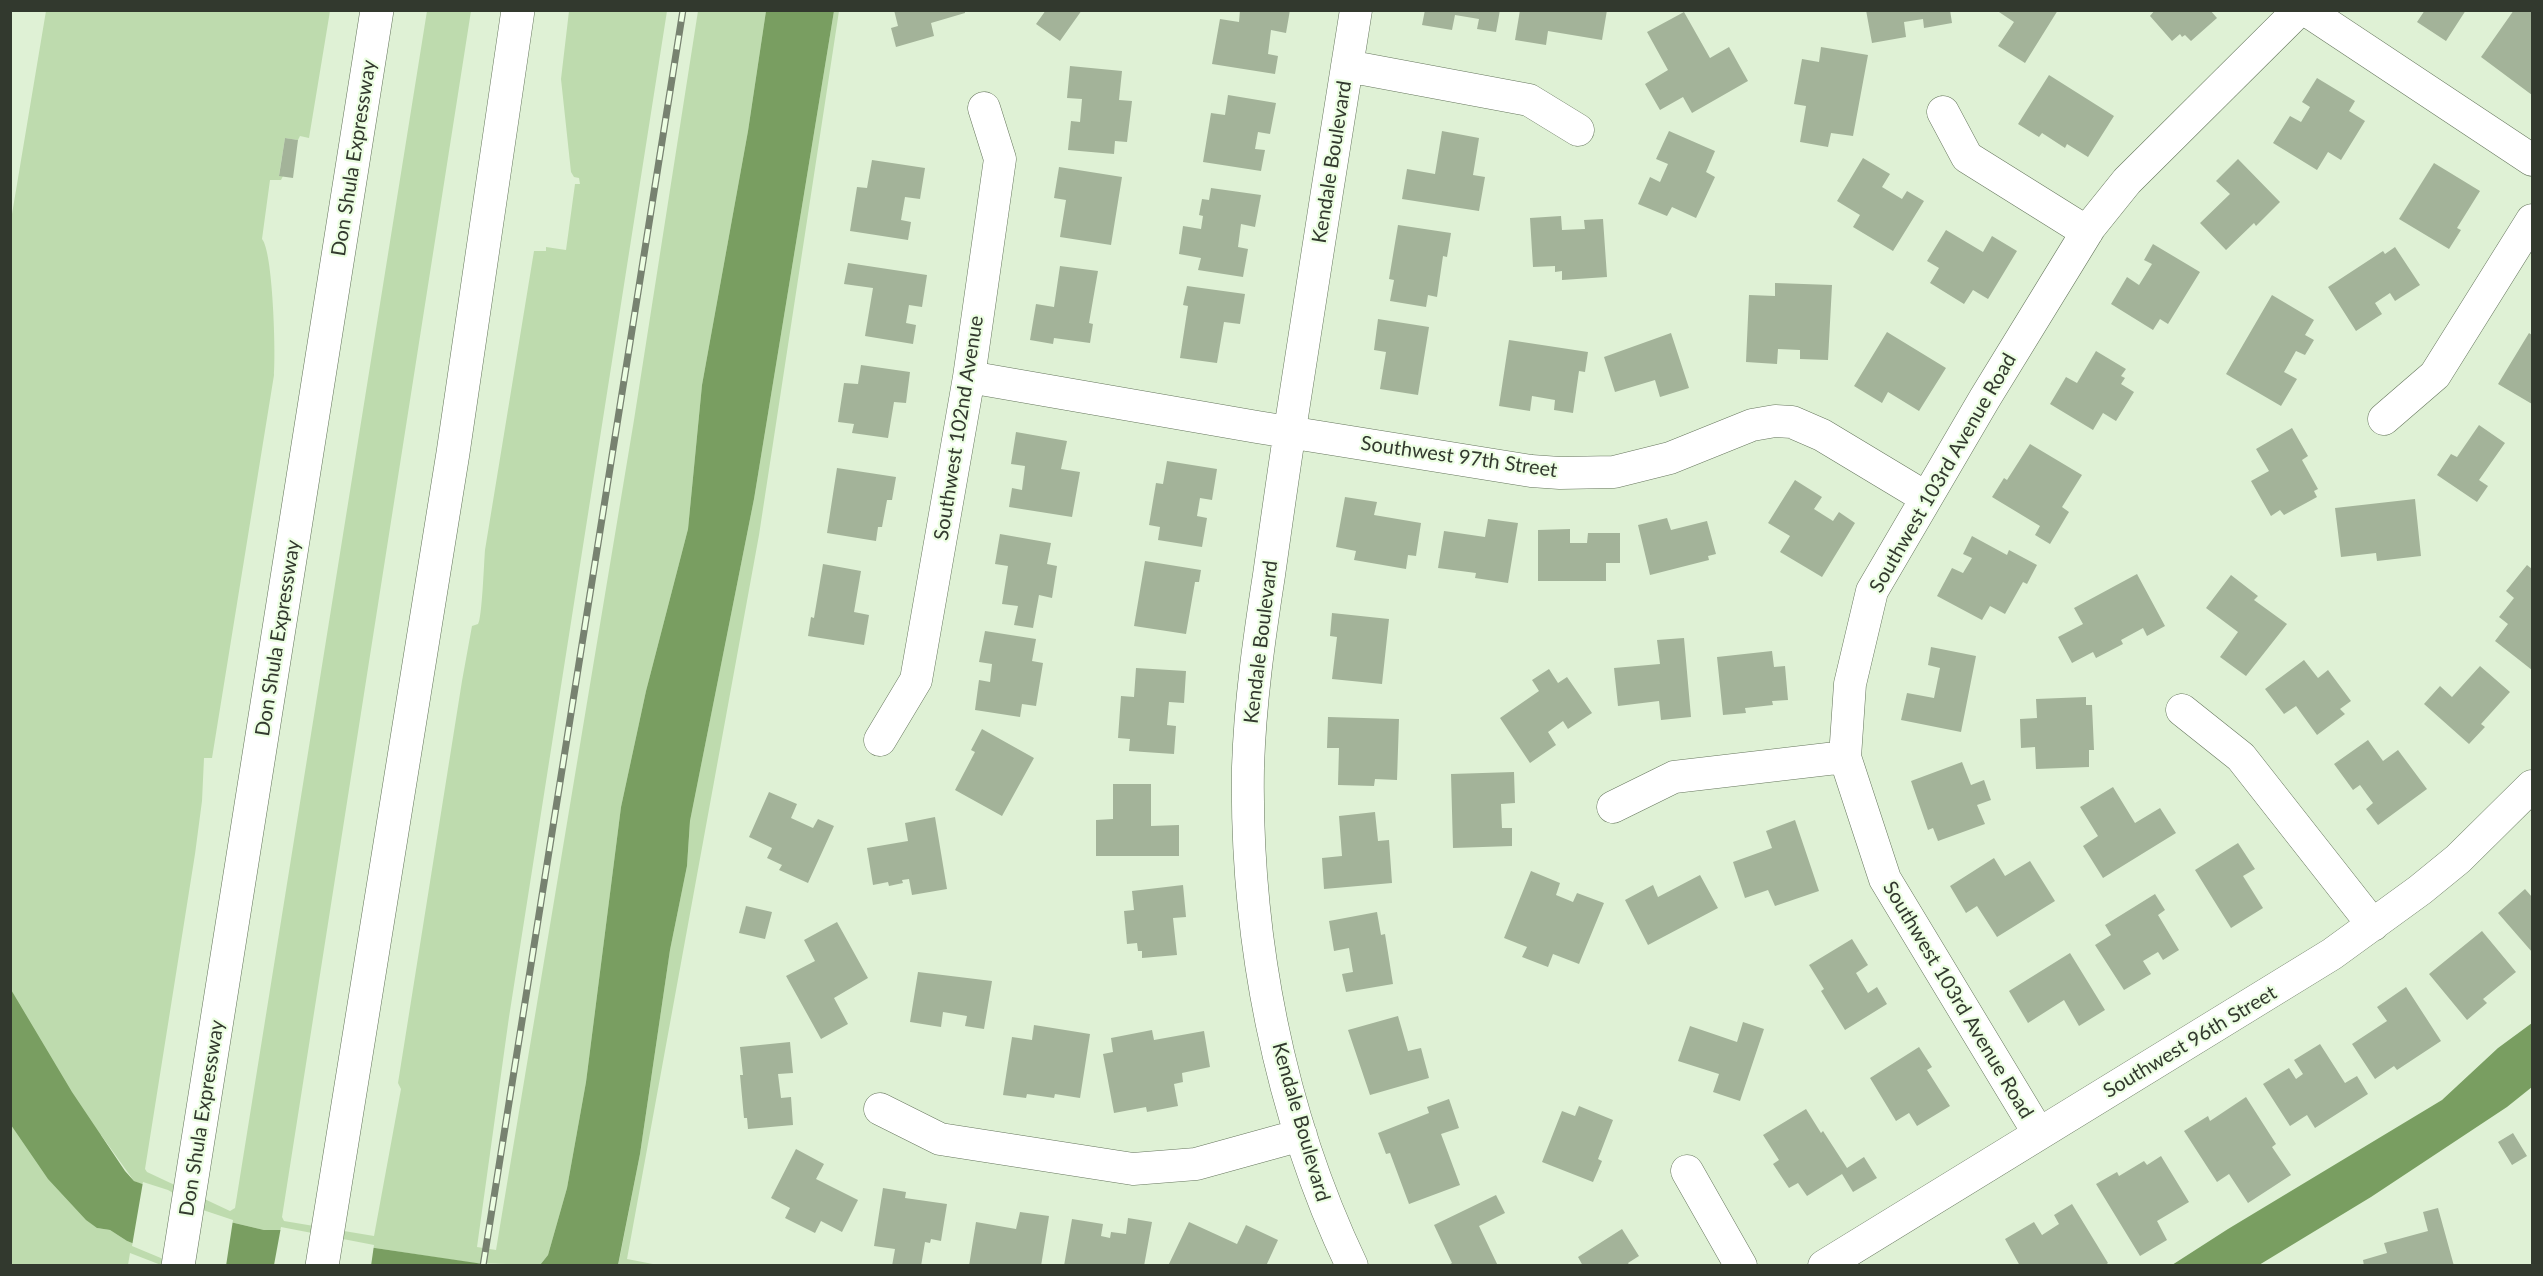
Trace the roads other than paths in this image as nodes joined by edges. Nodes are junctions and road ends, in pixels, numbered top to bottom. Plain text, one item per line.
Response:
1 (377, 10) edge
2 (518, 10) edge
3 (1356, 10) edge
4 (2299, 10) edge
5 (2306, 10) edge
6 (1347, 66) junction
7 (984, 108) dead end
8 (1943, 112) dead end
9 (1578, 130) dead end
10 (2532, 160) edge
11 (2532, 220) edge
12 (2087, 232) junction
13 (969, 377) junction
14 (2384, 419) dead end
15 (1289, 432) junction
16 (1925, 497) junction
17 (2182, 710) dead end
18 (880, 740) dead end
19 (1845, 757) junction
20 (2532, 786) edge
21 (1613, 807) dead end
22 (2373, 926) junction
23 (880, 1109) dead end
24 (2039, 1134) junction
25 (1301, 1135) junction
26 (1687, 1171) dead end
27 (178, 1266) edge
28 (322, 1266) edge
29 (1352, 1266) edge
30 (1741, 1266) edge
31 (1824, 1266) edge

1 - 27 highway, Don Shula Expressway
2 - 28 highway
3 - 6 street, Kendale Boulevard
4 - 12 street, Southwest 103rd Avenue Road
5 - 10 street
6 - 9 street
6 - 15 street, Kendale Boulevard
7 - 13 street, Southwest 102nd Avenue
8 - 12 street
11 - 14 street
12 - 16 street, Southwest 103rd Avenue Road
13 - 15 street, Southwest 97th Street
13 - 18 street, Southwest 102nd Avenue
15 - 16 street, Southwest 97th Street
15 - 25 street, Kendale Boulevard
16 - 19 street, Southwest 103rd Avenue Road
17 - 22 street
19 - 21 street
19 - 24 street, Southwest 103rd Avenue Road
20 - 22 street, Southwest 96th Street
22 - 24 street, Southwest 96th Street
23 - 25 street
24 - 31 street, Southwest 96th Street
25 - 29 street, Kendale Boulevard
26 - 30 street

